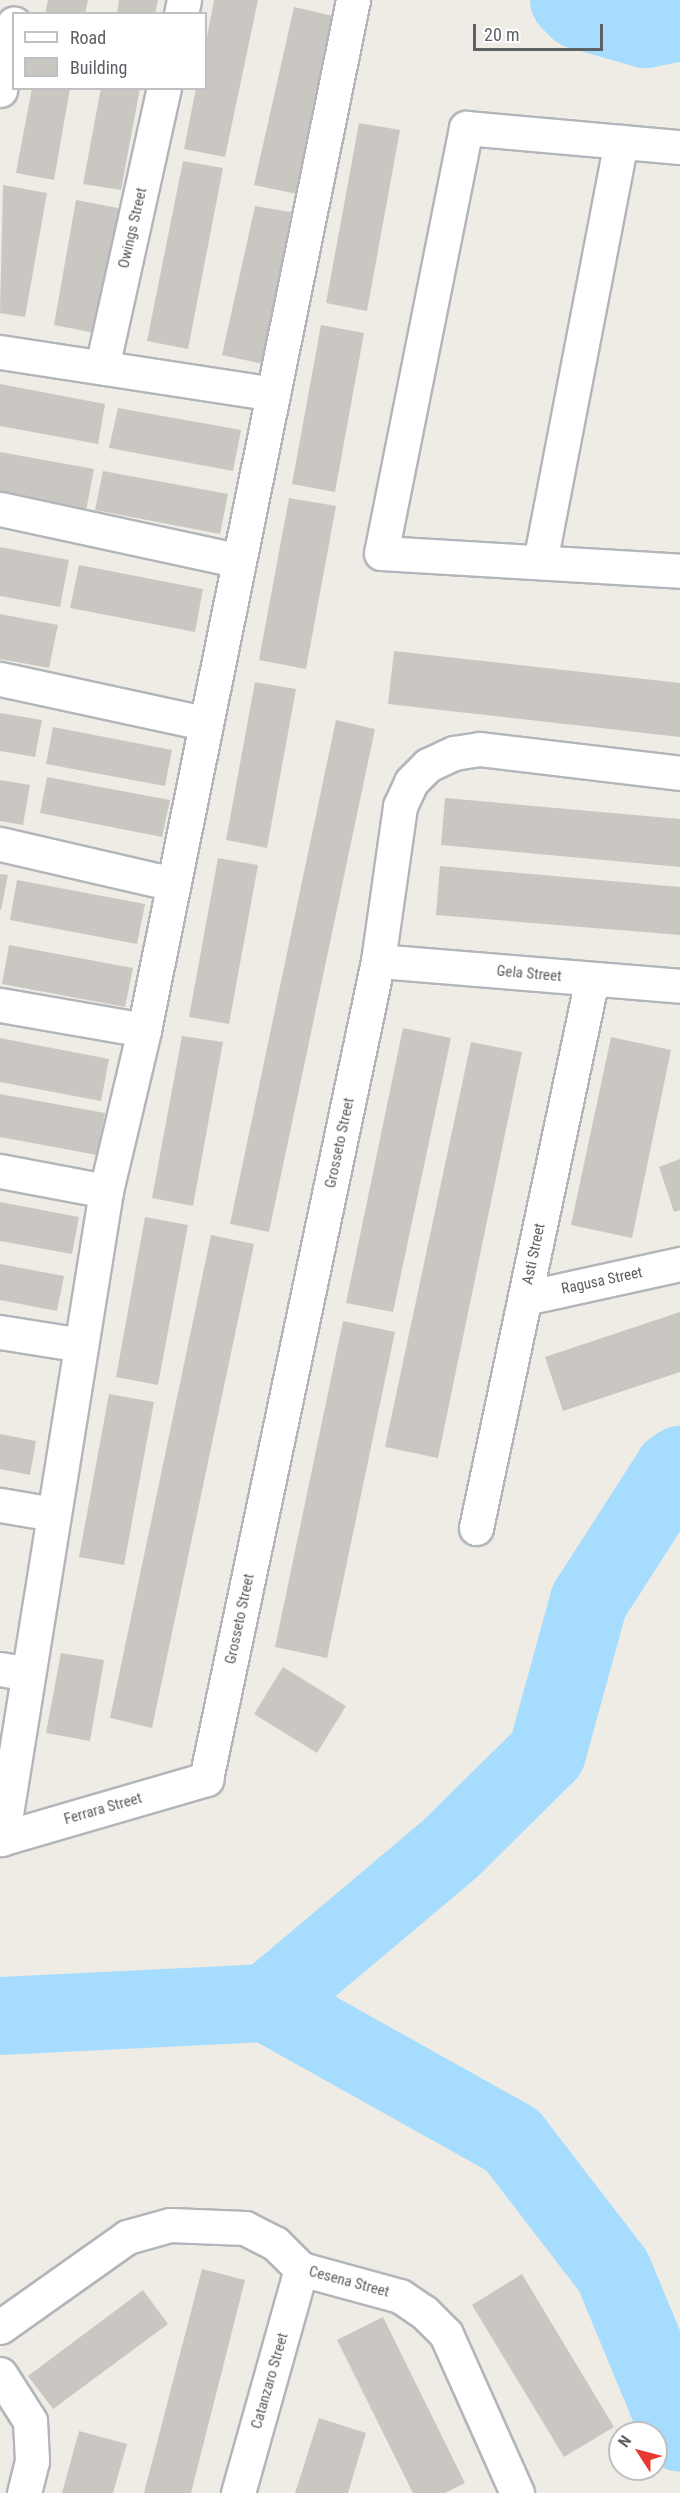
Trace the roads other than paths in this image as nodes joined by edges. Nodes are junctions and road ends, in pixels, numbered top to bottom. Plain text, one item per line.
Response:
1 (352, 0) edge
2 (12, 33) edge
3 (0, 90) edge
4 (164, 90) edge
5 (621, 142) junction
6 (680, 147) edge
7 (0, 352) edge
8 (102, 368) junction
9 (273, 394) junction
10 (0, 509) edge
11 (236, 560) junction
12 (540, 562) junction
13 (680, 571) edge
14 (0, 680) edge
15 (204, 723) junction
16 (680, 774) edge
17 (0, 844) edge
18 (172, 884) junction
19 (378, 961) junction
20 (592, 979) junction
21 (680, 986) edge
22 (0, 1005) edge
23 (144, 1030) junction
24 (0, 1172) edge
25 (106, 1191) junction
26 (680, 1264) edge
27 (525, 1298) junction
28 (0, 1332) edge
29 (81, 1345) junction
30 (0, 1505) edge
31 (53, 1514) junction
32 (476, 1528) dead end
33 (14, 1671) edge
34 (206, 1779) joint
35 (1, 1839) edge
36 (301, 2269) junction
37 (0, 2327) edge
38 (0, 2374) edge
39 (24, 2493) edge
40 (238, 2493) edge
41 (517, 2493) edge

1 - 9 street
2 - 3 street
4 - 8 street, Owings Street
5 - 6 street
5 - 12 street
5 - 12 street
7 - 8 street
8 - 9 street
9 - 11 street
10 - 11 street
11 - 15 street
12 - 13 street
14 - 15 street
15 - 18 street
16 - 19 street, Grosseto Street
17 - 18 street
18 - 23 street
19 - 20 street, Gela Street
19 - 34 street, Grosseto Street
20 - 21 street, Gela Street
20 - 27 street, Asti Street
22 - 23 street
23 - 25 street
24 - 25 street
25 - 29 street
26 - 27 street, Ragusa Street
27 - 32 street, Asti Street
28 - 29 street
29 - 31 street
30 - 31 street
31 - 33 street
33 - 35 street
34 - 35 street, Ferrara Street
36 - 37 street, Cesena Street
36 - 40 street, Catanzaro Street
36 - 41 street, Cesena Street
38 - 39 street

